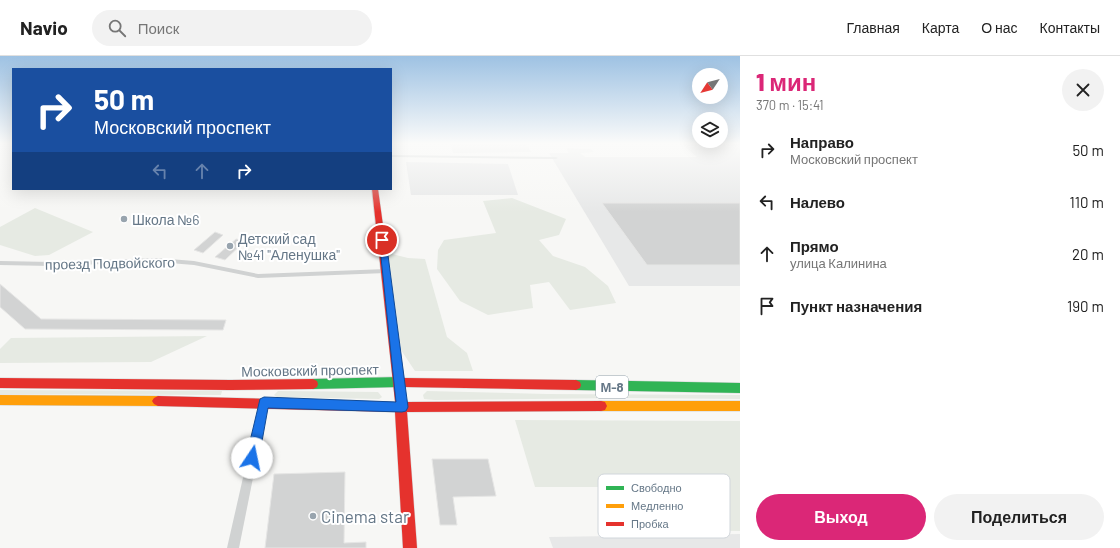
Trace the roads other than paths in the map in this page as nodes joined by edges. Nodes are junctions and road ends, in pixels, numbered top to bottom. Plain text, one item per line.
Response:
1 (375, 190) edge
2 (0, 263) edge
3 (386, 271) junction
4 (399, 382) junction
5 (0, 383) edge
6 (230, 385) junction
7 (268, 385) junction
8 (740, 388) edge
9 (0, 400) edge
10 (226, 402) junction
11 (264, 402) junction
12 (740, 406) edge
13 (402, 407) junction
14 (233, 548) edge
15 (410, 548) edge

1 - 3 main road
2 - 3 street, проезд Подвойского
3 - 4 main road
4 - 7 main road, Московский проспект
4 - 8 main road, Московский проспект / М-8
4 - 13 main road
5 - 6 main road, Московский проспект
6 - 7 main road, Московский проспект
6 - 10 main road
7 - 11 main road
9 - 10 main road
10 - 11 main road
11 - 13 main road
11 - 14 street
12 - 13 main road, М-8
13 - 15 main road

